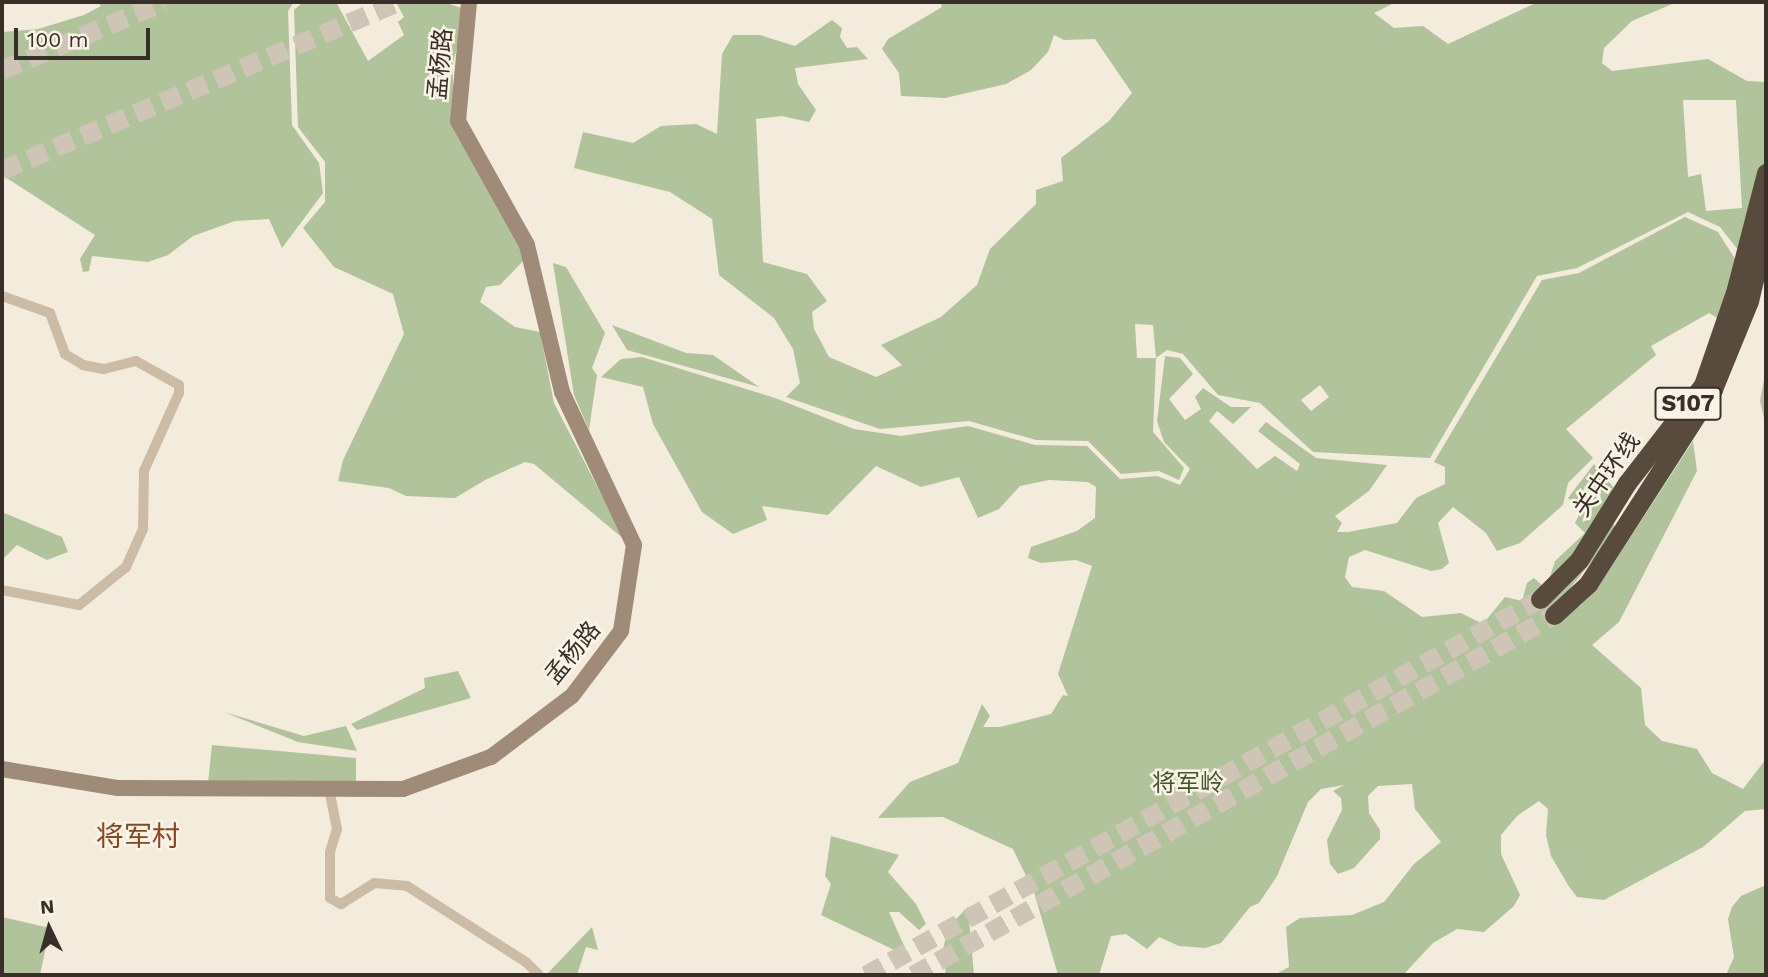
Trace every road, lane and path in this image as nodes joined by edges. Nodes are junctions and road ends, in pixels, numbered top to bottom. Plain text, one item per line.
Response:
1 (469, 2) edge
2 (1766, 173) edge
3 (1766, 229) edge
4 (2, 296) edge
5 (2, 590) edge
6 (1540, 599) tunnel mouth
7 (1554, 615) tunnel mouth
8 (2, 769) edge
9 (329, 789) junction
10 (539, 975) edge

1 - 9 main road, 孟杨路
2 - 6 highway, 关中环线 / S107
3 - 7 highway, 关中环线 / S107
4 - 5 street
8 - 9 main road, 孟杨路
9 - 10 street

